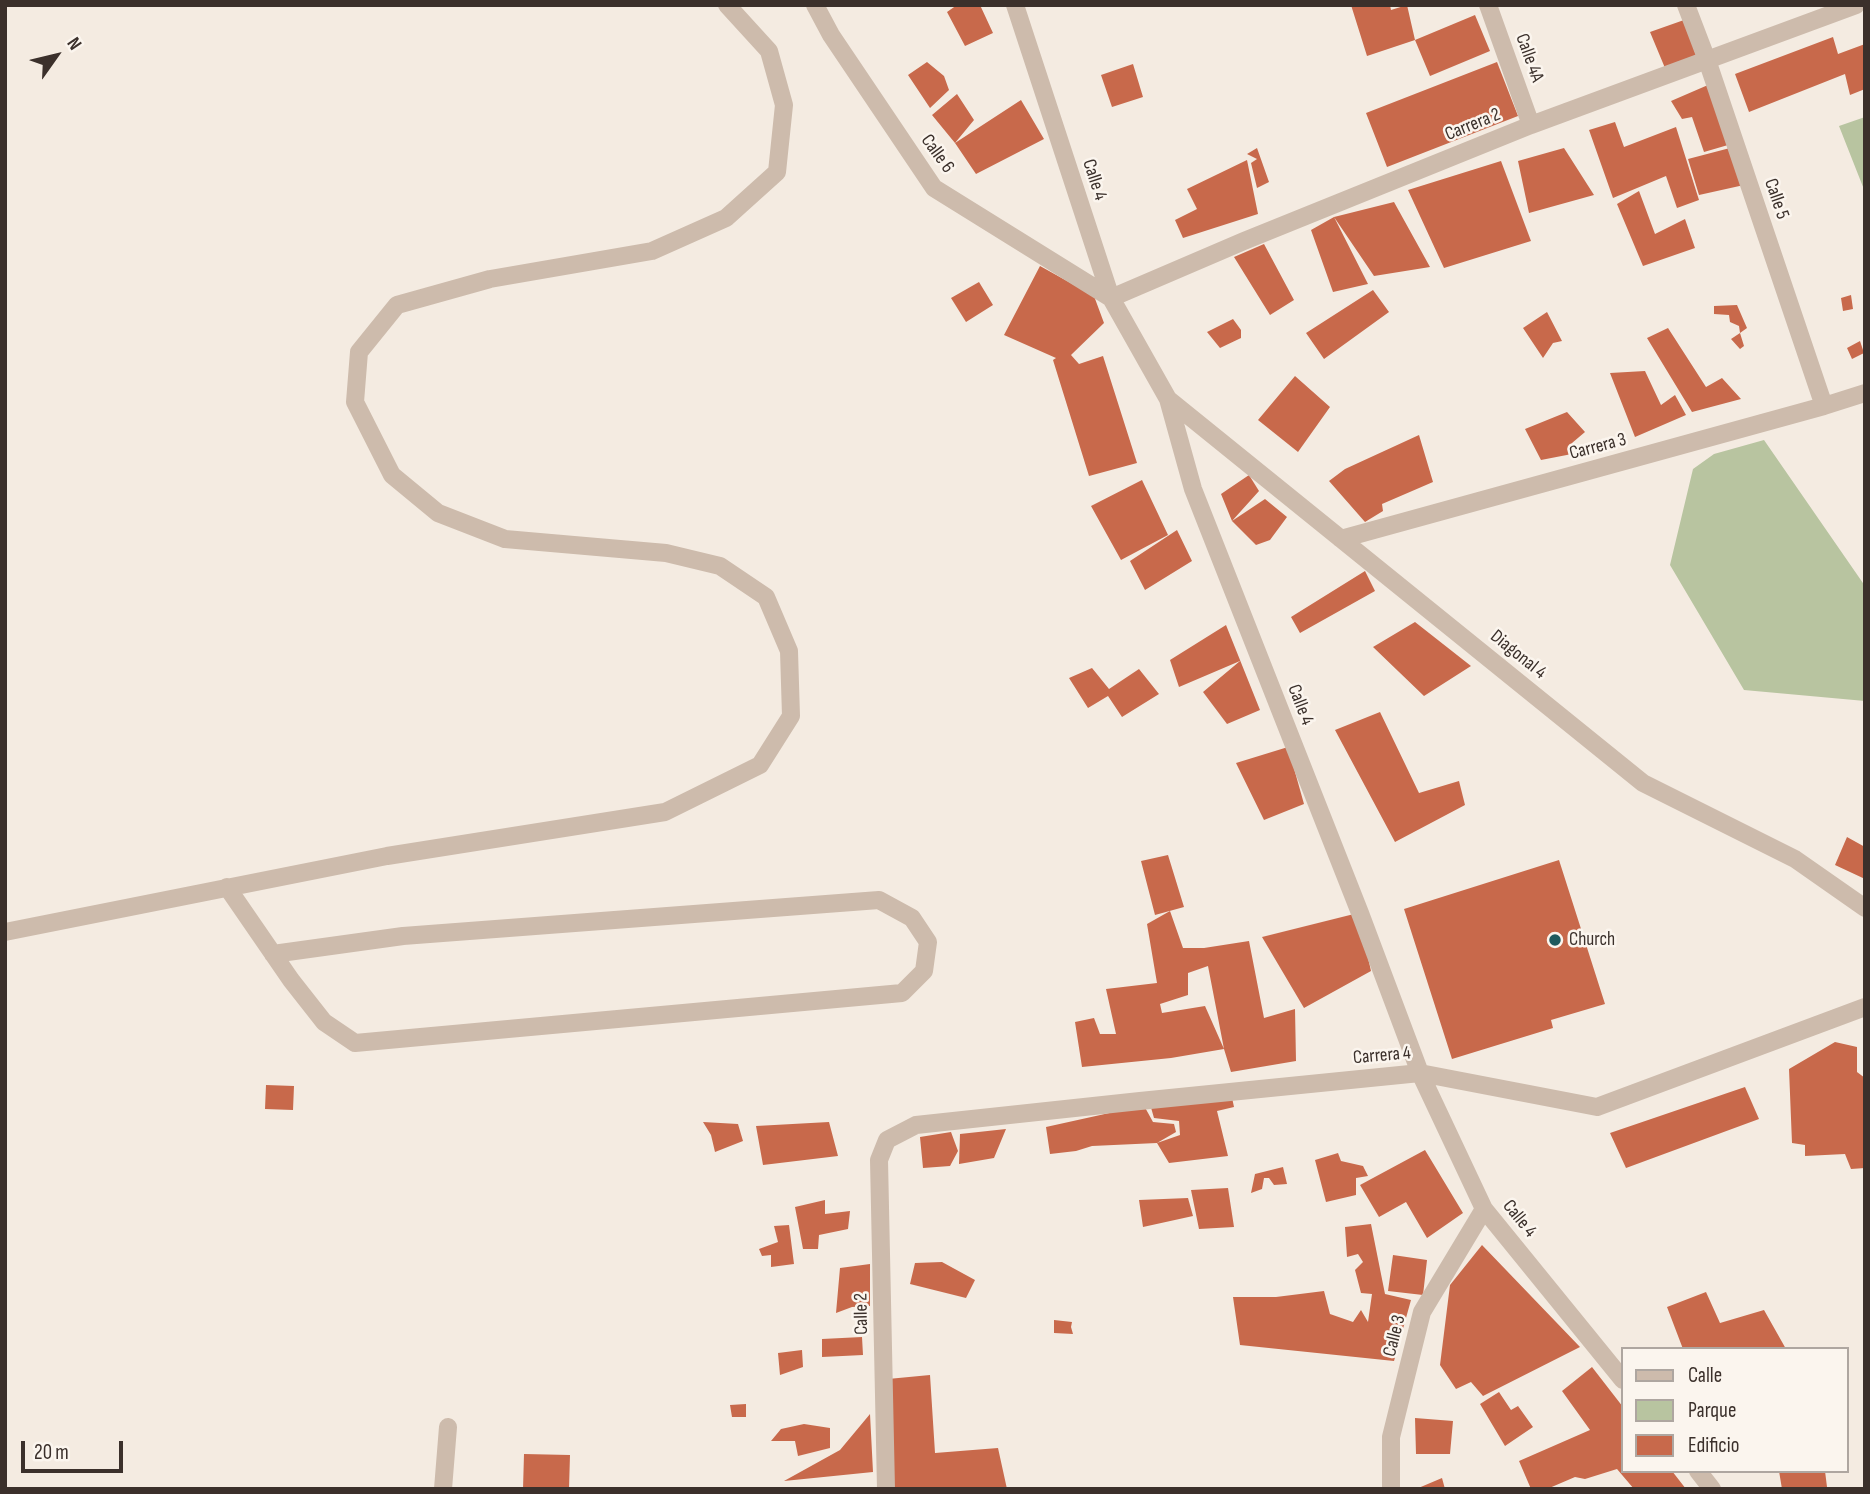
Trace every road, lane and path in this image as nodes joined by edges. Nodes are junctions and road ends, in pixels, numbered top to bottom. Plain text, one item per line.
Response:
1 (727, 5) edge
2 (815, 5) edge
3 (1015, 5) edge
4 (1488, 5) edge
5 (1686, 5) edge
6 (1856, 5) edge
7 (1707, 60) junction
8 (1531, 125) junction
9 (1111, 298) junction
10 (1865, 393) edge
11 (1168, 399) junction
12 (1824, 406) junction
13 (1341, 539) junction
14 (227, 887) junction
15 (1865, 908) edge
16 (5, 932) edge
17 (274, 954) junction
18 (1865, 1007) edge
19 (1420, 1073) junction
20 (887, 1140) joint
21 (1483, 1209) junction
22 (1622, 1379) edge
23 (448, 1427) dead end
24 (1700, 1473) edge
25 (443, 1489) edge
26 (886, 1489) edge
27 (1391, 1489) edge
28 (1712, 1489) edge

1 - 14 street
2 - 9 street, Calle 6
3 - 9 street, Calle 4
4 - 8 street, Calle 4A
5 - 7 street, Calle 5
6 - 7 street, Carrera 2
7 - 8 street, Carrera 2
7 - 12 street, Calle 5
8 - 9 street, Carrera 2
9 - 11 street, Calle 4
10 - 12 street, Carrera 3
11 - 13 street, Diagonal 4
11 - 19 street, Calle 4
12 - 13 street, Carrera 3
13 - 15 street, Diagonal 4
14 - 16 street
14 - 17 street
17 - 17 street
18 - 19 street, Carrera 4
19 - 20 street, Carrera 4
19 - 21 street, Calle 4
20 - 26 street, Calle 2
21 - 22 street, Calle 4
21 - 27 street, Calle 3
23 - 25 street
24 - 28 street

